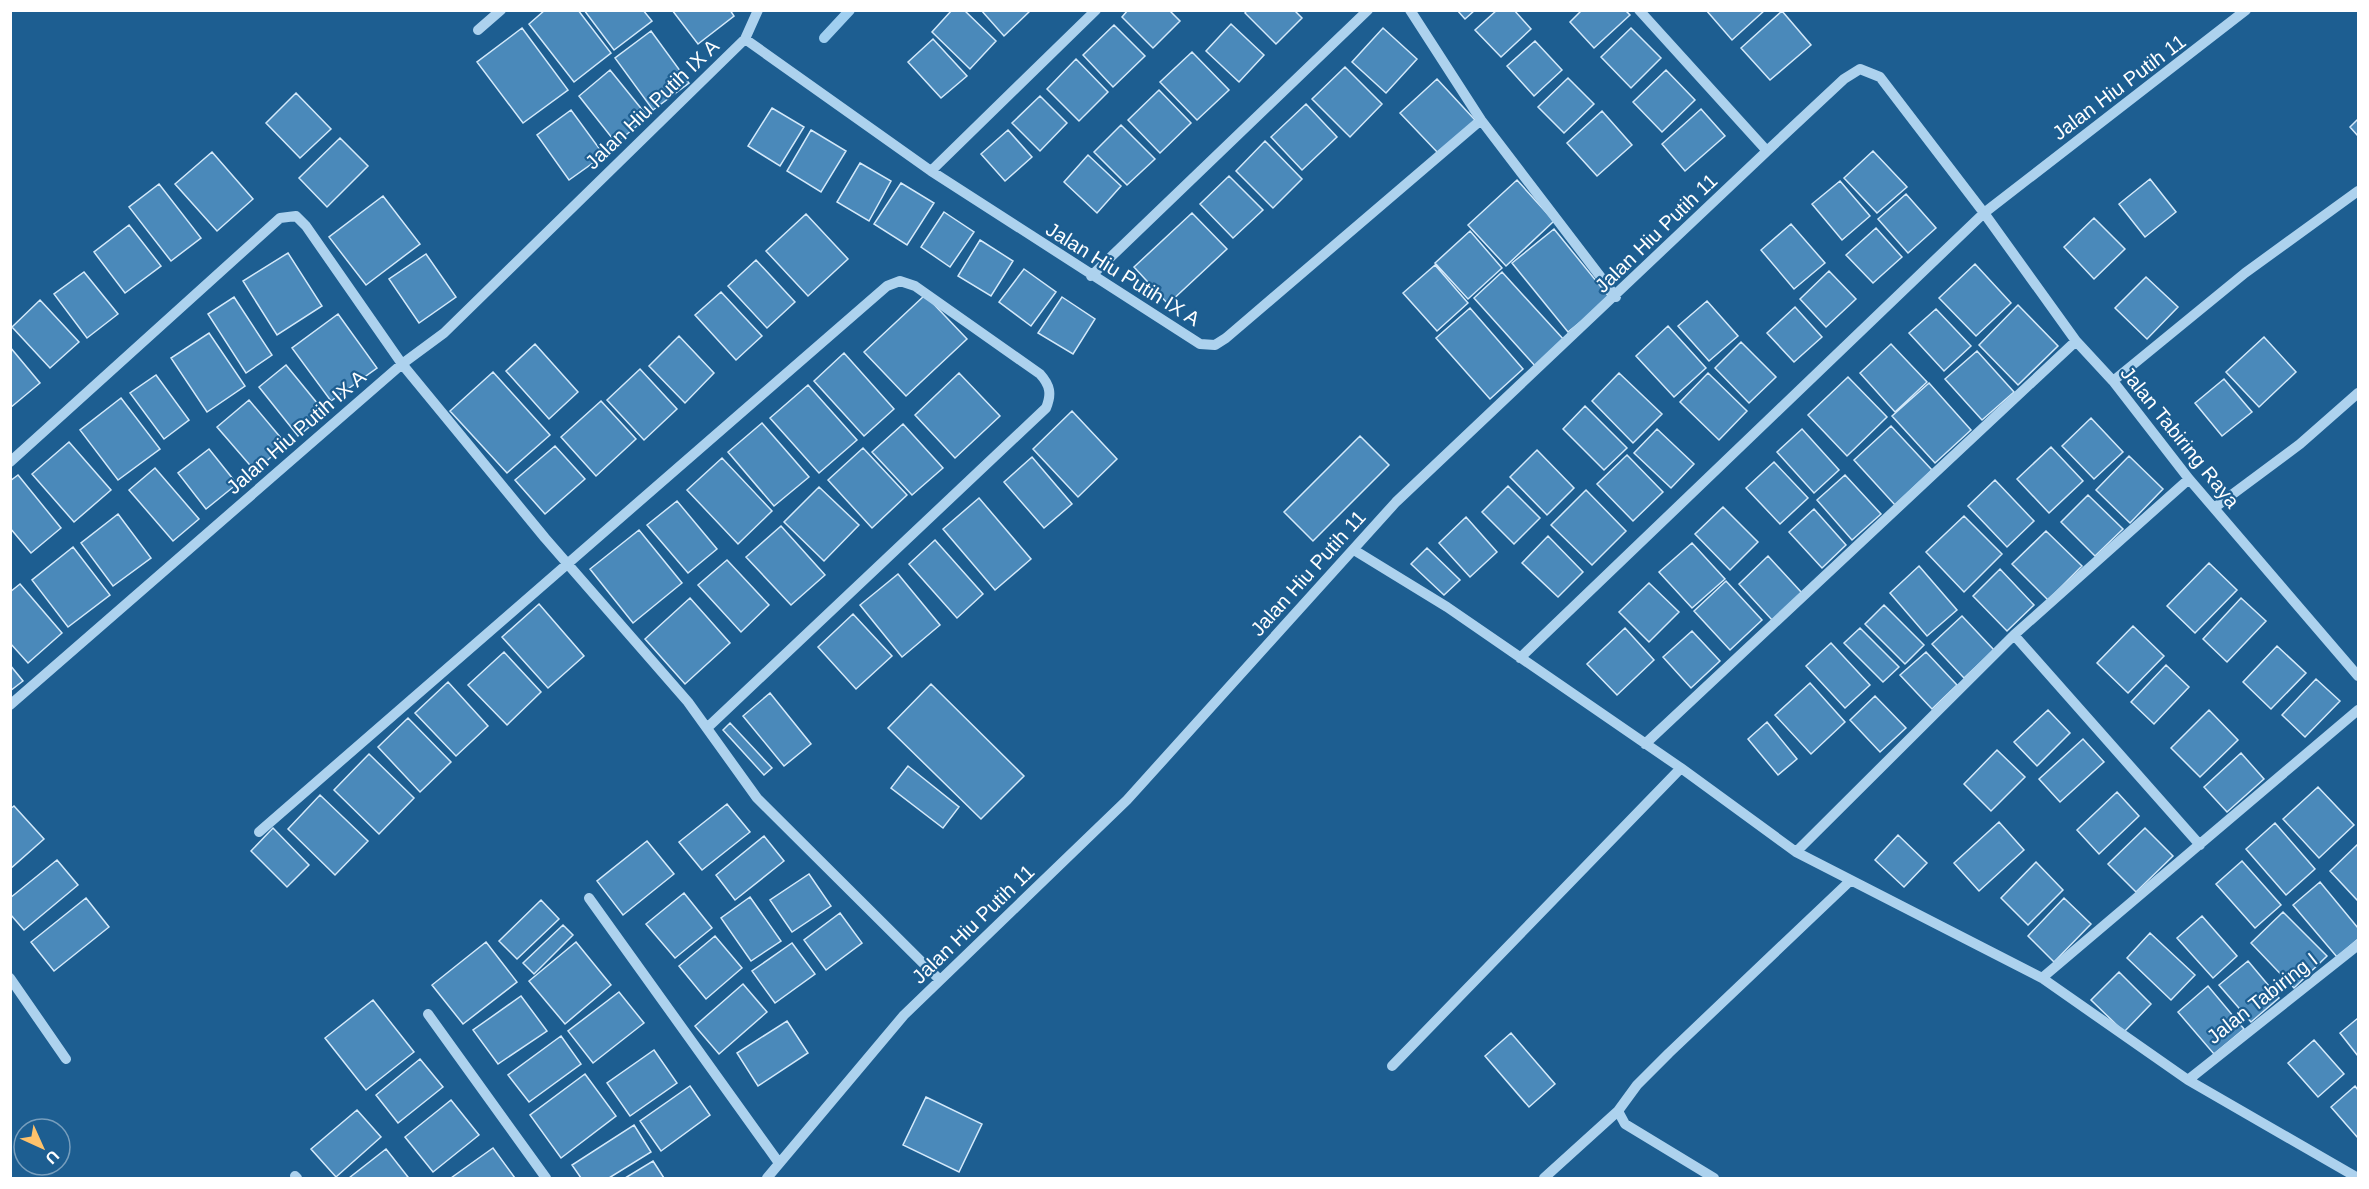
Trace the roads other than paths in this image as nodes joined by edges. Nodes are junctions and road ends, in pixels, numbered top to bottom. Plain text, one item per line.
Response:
1 (501, 10) edge
2 (1096, 10) edge
3 (1368, 10) edge
4 (1410, 10) edge
5 (1639, 10) edge
6 (2246, 10) edge
7 (754, 13) edge
8 (478, 30) dead end
9 (745, 39) junction
10 (1481, 120) junction
11 (1767, 151) junction
12 (931, 171) junction
13 (2358, 191) edge
14 (1983, 213) junction
15 (1091, 276) junction
16 (1616, 297) junction
17 (2076, 341) junction
18 (402, 364) junction
19 (2113, 381) junction
20 (2358, 393) edge
21 (10, 462) edge
22 (2189, 479) junction
23 (2214, 508) junction
24 (1354, 550) junction
25 (568, 565) junction
26 (2014, 635) junction
27 (1520, 658) junction
28 (2358, 676) edge
29 (10, 705) edge
30 (2358, 710) edge
31 (707, 728) junction
32 (1645, 744) junction
33 (1681, 768) junction
34 (259, 832) dead end
35 (2200, 845) junction
36 (1796, 852) junction
37 (1850, 881) junction
38 (589, 898) dead end
39 (2358, 945) edge
40 (10, 978) edge
41 (2042, 978) junction
42 (940, 980) junction
43 (428, 1014) dead end
44 (66, 1059) dead end
45 (1392, 1066) dead end
46 (2188, 1080) junction
47 (1618, 1112) junction
48 (780, 1163) junction
49 (546, 1179) edge
50 (767, 1179) edge
51 (1544, 1179) edge
52 (1714, 1179) edge
53 (2358, 1179) edge

1 - 8 street
2 - 12 street
3 - 15 street
4 - 10 street
5 - 11 street
6 - 14 street, Jalan Hiu Putih 11
7 - 9 street
9 - 12 street, Jalan Hiu Putih IX A
9 - 18 street, Jalan Hiu Putih IX A
10 - 15 street, Jalan Hiu Putih IX A
10 - 16 street
11 - 14 street, Jalan Hiu Putih 11
11 - 16 street, Jalan Hiu Putih 11
12 - 15 street, Jalan Hiu Putih IX A
13 - 19 street
14 - 17 street, Jalan Tabiring Raya
14 - 27 street, Jalan Hiu Putih 11
16 - 24 street, Jalan Hiu Putih 11
17 - 19 street, Jalan Tabiring Raya
17 - 32 street
18 - 21 street
18 - 25 street
18 - 29 street, Jalan Hiu Putih IX A
19 - 22 street, Jalan Tabiring Raya
20 - 23 street
22 - 23 street, Jalan Tabiring Raya
22 - 26 street
23 - 28 street, Jalan Tabiring Raya
24 - 27 street
24 - 42 street, Jalan Hiu Putih 11
25 - 31 street
25 - 31 street
25 - 34 street
26 - 35 street
26 - 36 street
27 - 32 street
30 - 35 street
31 - 42 street
32 - 33 street
33 - 36 street
33 - 45 street
35 - 41 street
36 - 37 street
37 - 41 street
37 - 47 street
38 - 48 street
39 - 46 street, Jalan Tabiring I
40 - 44 street
41 - 46 street
42 - 48 street, Jalan Hiu Putih 11
43 - 49 street
46 - 53 street
47 - 51 street
47 - 52 street
48 - 50 street, Jalan Hiu Putih 11

